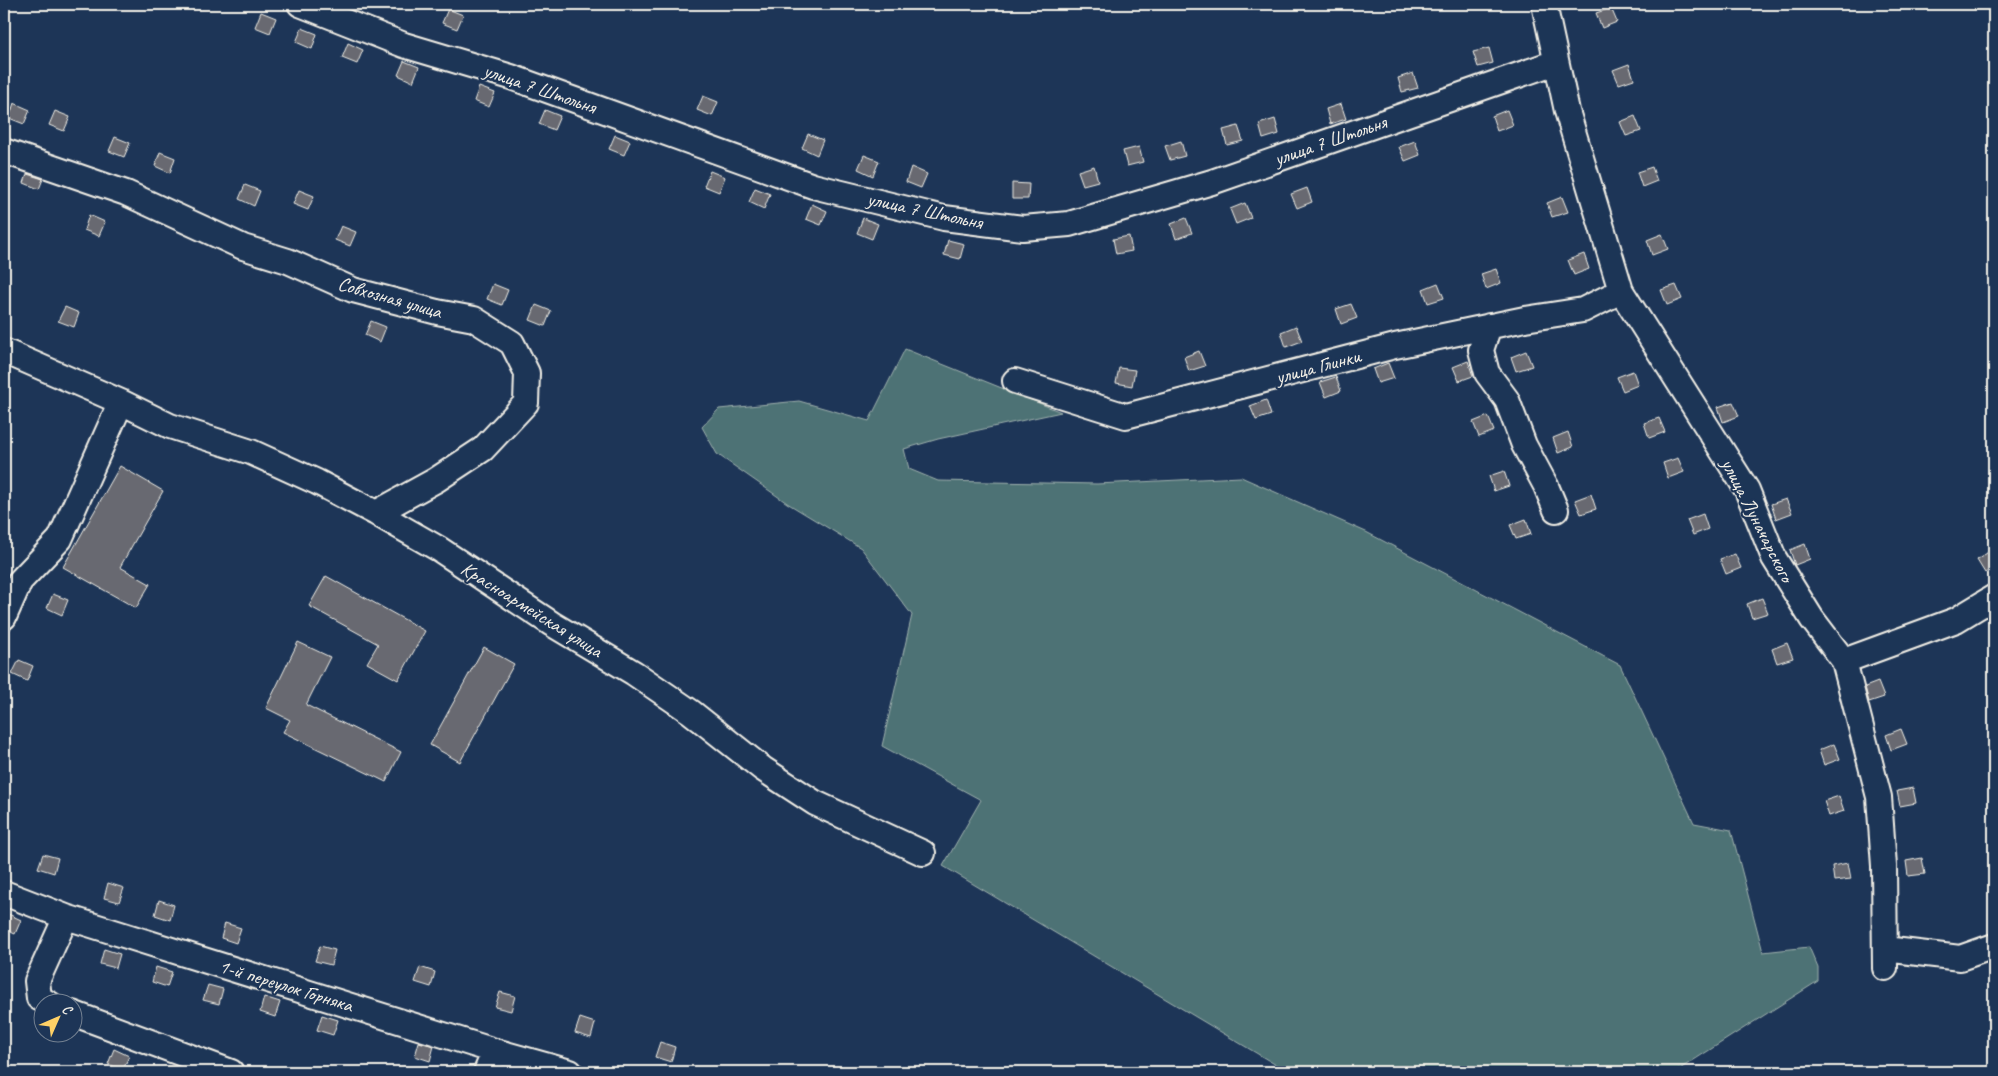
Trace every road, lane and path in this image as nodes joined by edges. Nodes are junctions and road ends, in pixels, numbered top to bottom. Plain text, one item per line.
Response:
1 (300, 4) edge
2 (1544, 4) edge
3 (1556, 62) junction
4 (4, 151) edge
5 (1621, 291) junction
6 (1489, 326) junction
7 (4, 351) edge
8 (1016, 381) dead end
9 (121, 402) junction
10 (1556, 510) dead end
11 (376, 513) junction
12 (1994, 597) edge
13 (4, 617) edge
14 (1844, 661) junction
15 (923, 853) dead end
16 (4, 893) edge
17 (66, 917) junction
18 (1994, 946) edge
19 (39, 994) edge
20 (82, 1017) edge
21 (491, 1062) edge
22 (231, 1072) edge
23 (570, 1072) edge

1 - 3 street, улица 7 Штольня
2 - 3 street
3 - 5 street
4 - 11 street, Совхозная улица
5 - 6 street, улица Глинки
5 - 14 street, улица Луначарского
6 - 8 street, улица Глинки
6 - 10 street
7 - 9 street, Красноармейская улица
9 - 11 street, Красноармейская улица
9 - 13 street
11 - 15 street, Красноармейская улица
12 - 14 street
14 - 18 street, улица Луначарского
16 - 17 street, 1-й переулок Горняка
17 - 19 street
17 - 21 street, 1-й переулок Горняка
20 - 22 street
21 - 23 street, 1-й переулок Горняка

